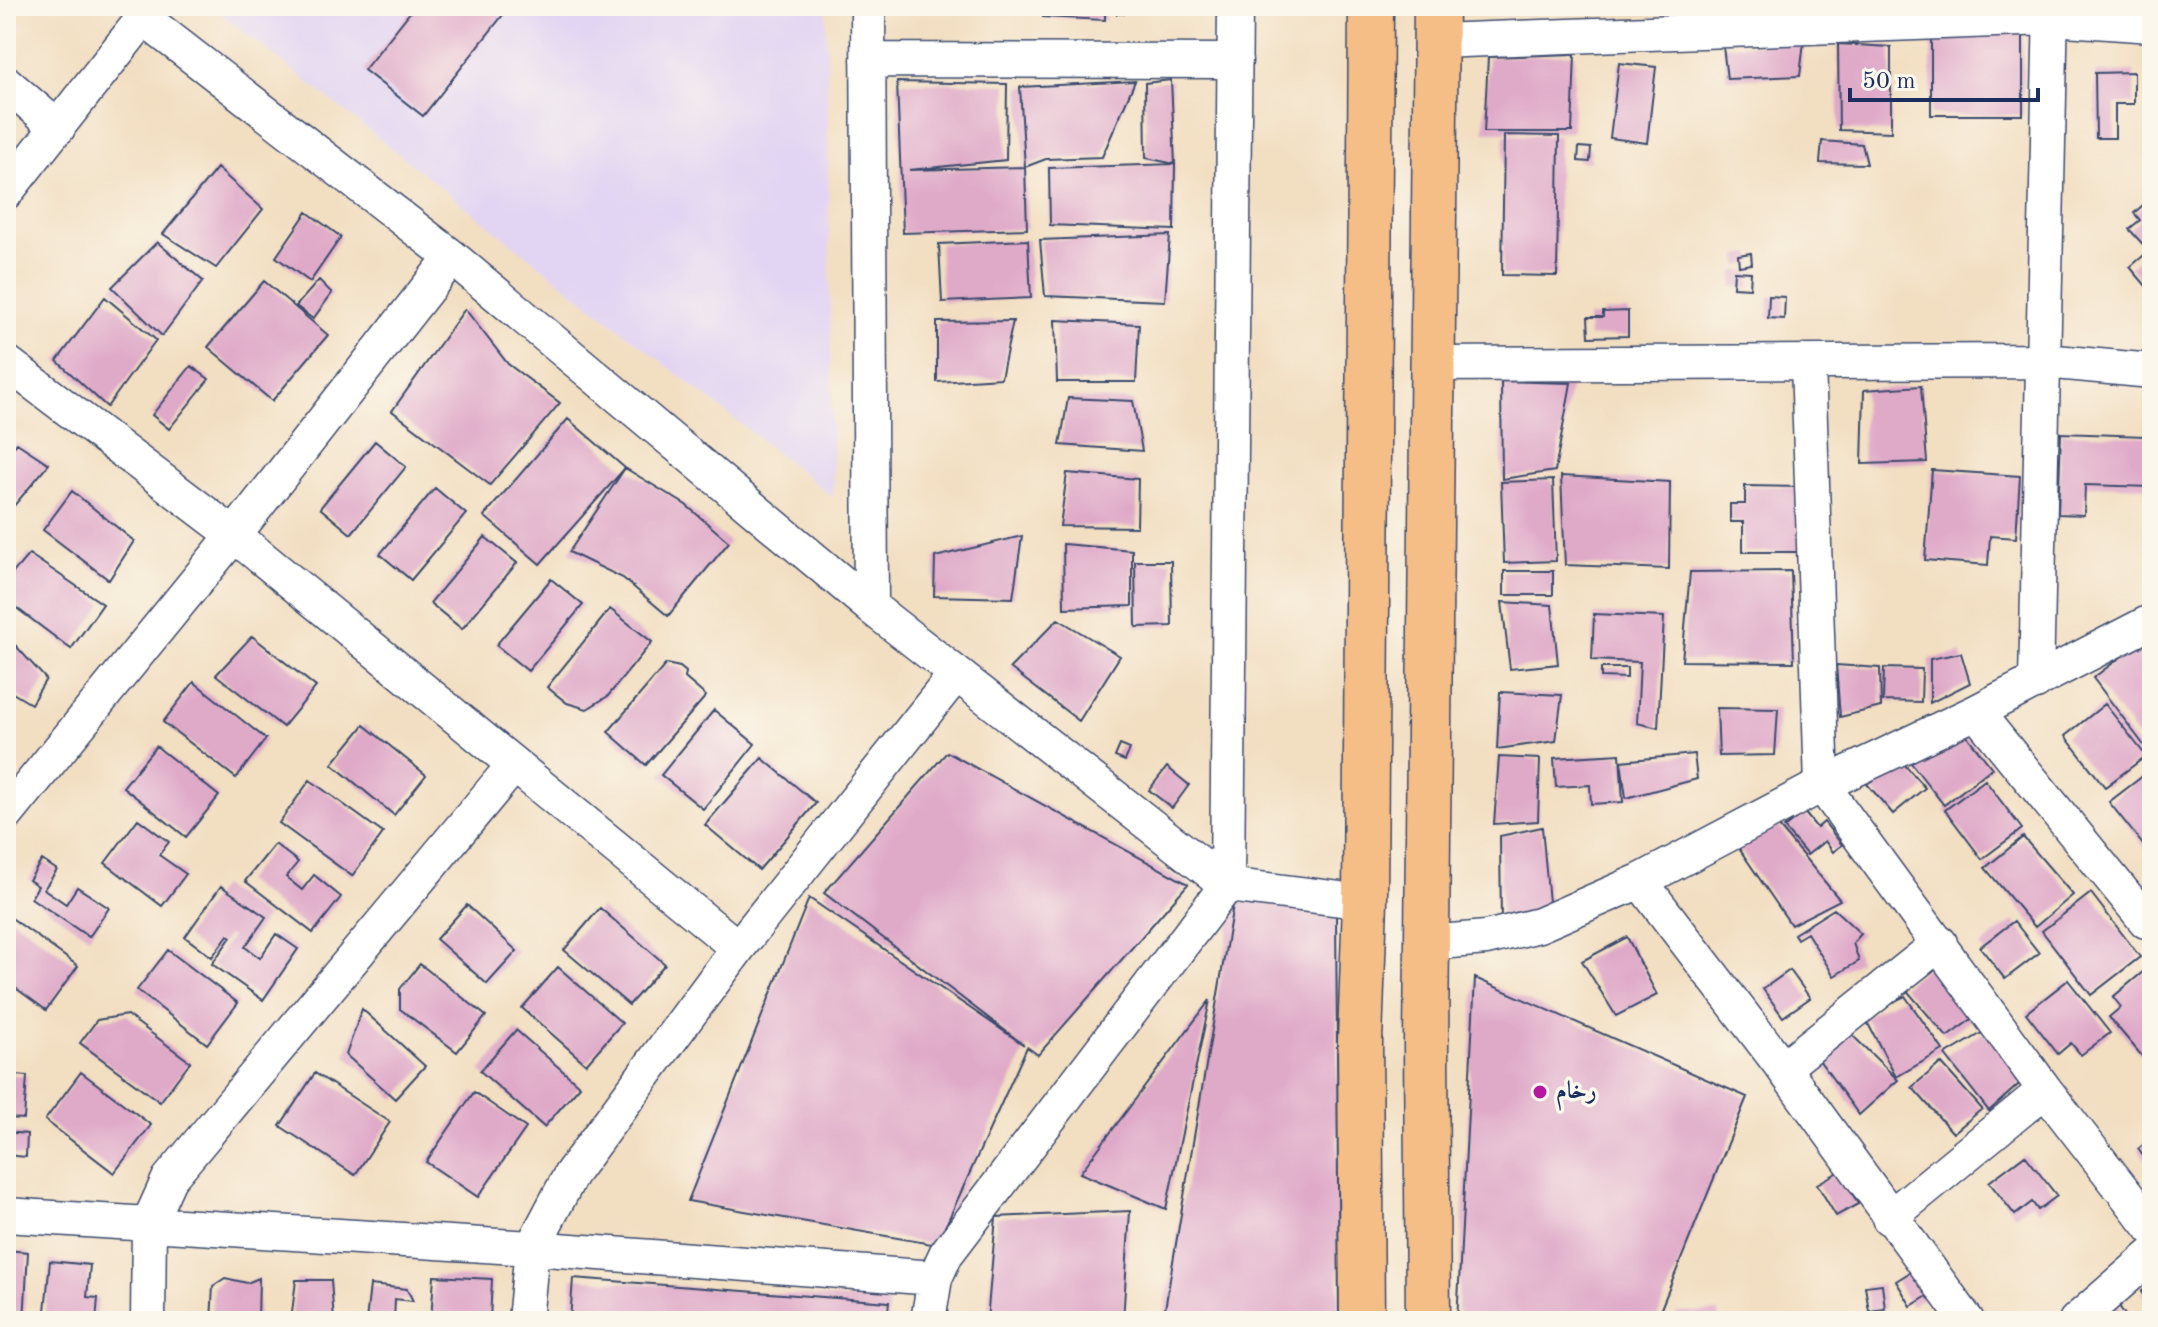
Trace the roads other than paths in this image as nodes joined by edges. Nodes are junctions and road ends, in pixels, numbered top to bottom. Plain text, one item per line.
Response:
1 (868, 6) edge
2 (1235, 6) edge
3 (1371, 6) edge
4 (148, 12) edge
5 (2051, 12) edge
6 (1821, 16) edge
7 (1437, 23) edge
8 (2152, 25) edge
9 (868, 60) junction
10 (1235, 61) junction
11 (6, 83) edge
12 (58, 128) junction
13 (6, 192) edge
14 (452, 257) junction
15 (2045, 361) junction
16 (6, 362) edge
17 (1808, 363) junction
18 (1433, 364) junction
19 (2152, 371) edge
20 (234, 535) junction
21 (871, 607) junction
22 (2152, 621) edge
23 (956, 674) junction
24 (2036, 682) junction
25 (1976, 712) junction
26 (514, 765) junction
27 (1822, 785) junction
28 (6, 815) edge
29 (1640, 881) junction
30 (1227, 885) junction
31 (1365, 902) junction
32 (2150, 922) edge
33 (1428, 943) junction
34 (1940, 943) junction
35 (738, 948) junction
36 (1783, 1068) junction
37 (2045, 1090) junction
38 (6, 1215) edge
39 (1889, 1218) junction
40 (149, 1223) junction
41 (2152, 1228) edge
42 (532, 1248) junction
43 (2152, 1255) edge
44 (935, 1278) junction
45 (148, 1321) edge
46 (525, 1321) edge
47 (928, 1321) edge
48 (1362, 1321) edge
49 (1428, 1321) edge
50 (1967, 1321) edge
51 (2076, 1321) edge

1 - 9 street
2 - 10 street
3 - 31 main road
4 - 12 street
4 - 14 street
5 - 6 street
5 - 8 street
5 - 15 street
6 - 7 street
7 - 18 main road
9 - 10 street
9 - 21 street
10 - 30 street
11 - 12 street
12 - 13 street
14 - 20 street
14 - 21 street
15 - 17 street
15 - 19 street
15 - 24 street
16 - 20 street
17 - 18 street
17 - 27 street
18 - 33 main road
20 - 26 street
20 - 28 street
21 - 23 street
22 - 24 street
23 - 30 street
23 - 35 street
24 - 25 street
25 - 27 street
25 - 32 street
26 - 35 street
26 - 40 street
27 - 29 street
27 - 34 street
29 - 33 street
29 - 36 street
30 - 31 street
30 - 44 street
31 - 48 main road
33 - 49 main road
34 - 36 street
34 - 37 street
35 - 42 street
36 - 39 street
37 - 39 street
37 - 41 street
38 - 40 street
39 - 50 street
40 - 42 street
40 - 45 street
42 - 44 street
42 - 46 street
43 - 51 street
44 - 47 street

